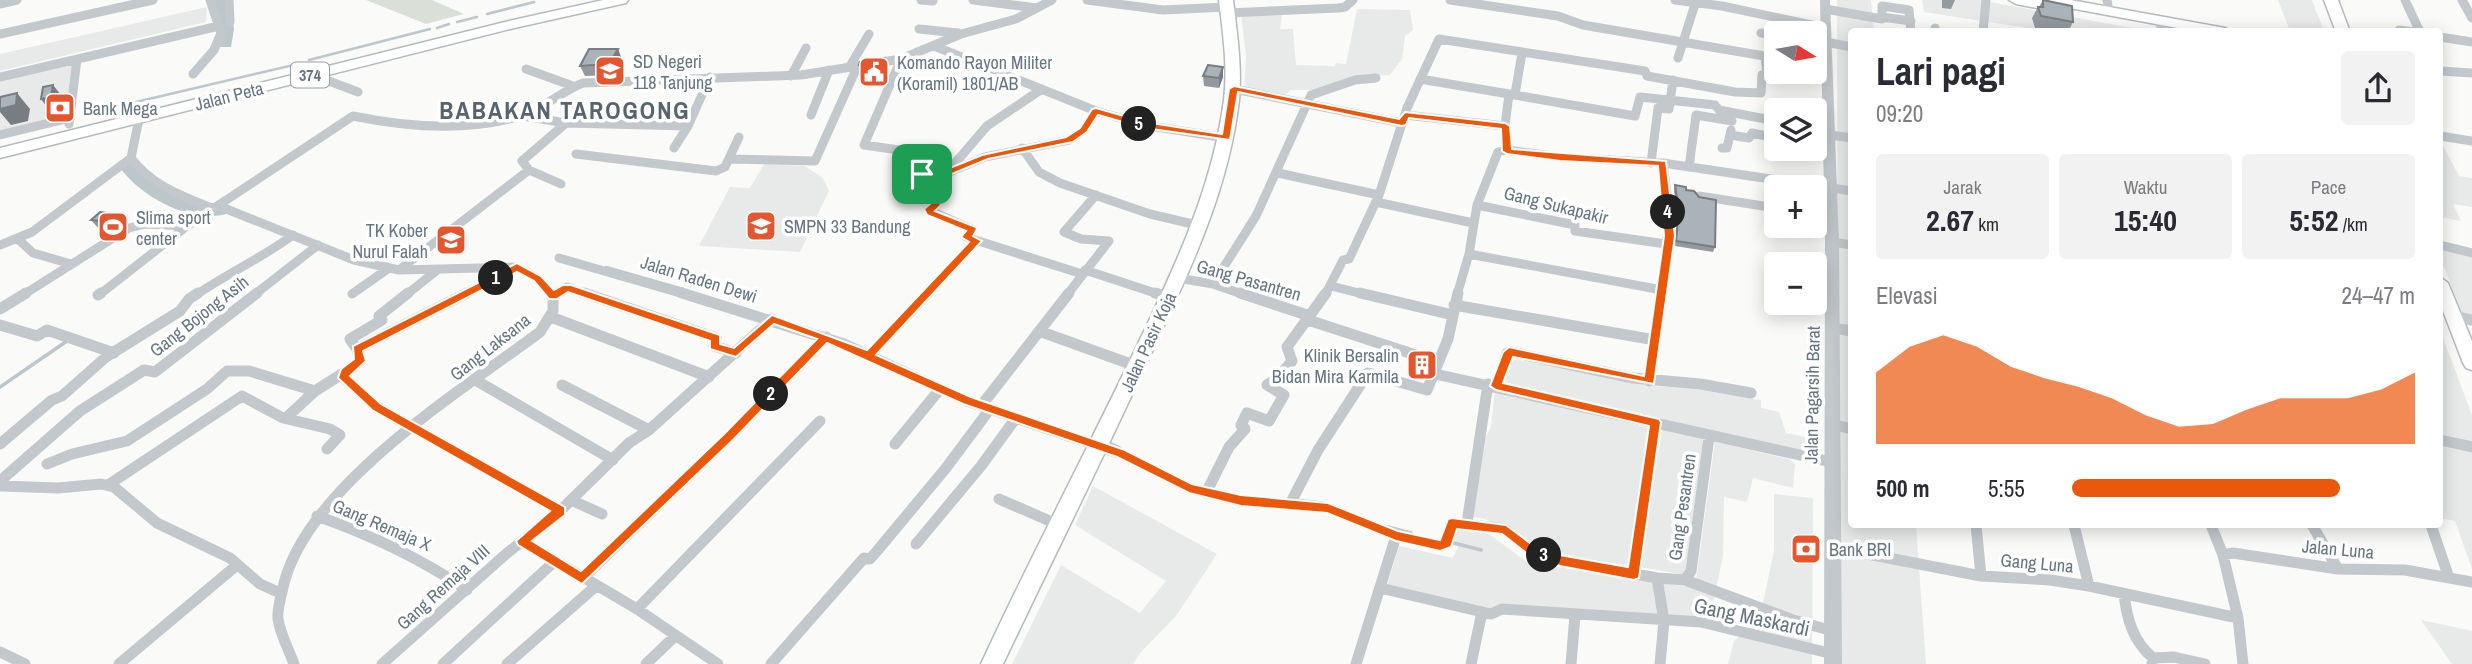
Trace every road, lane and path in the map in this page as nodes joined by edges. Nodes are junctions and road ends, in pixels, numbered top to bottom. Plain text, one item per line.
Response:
1 (17, 0) edge
2 (150, 0) edge
3 (210, 0) edge
4 (229, 0) edge
5 (584, 0) edge
6 (621, 0) edge
7 (921, 0) edge
8 (973, 0) edge
9 (1052, 0) edge
10 (1087, 0) edge
11 (1353, 0) edge
12 (1450, 0) edge
13 (1519, 0) edge
14 (1675, 0) edge
15 (1986, 0) edge
16 (2015, 0) edge
17 (2048, 0) edge
18 (2321, 0) edge
19 (2331, 0) edge
20 (2405, 0) edge
21 (2462, 0) edge
22 (933, 1) edge
23 (1472, 2) edge
24 (1124, 3) edge
25 (0, 4) edge
26 (1695, 4) junction
27 (1825, 5) edge
28 (1227, 6) edge
29 (2108, 6) edge
30 (1037, 8) junction
31 (1517, 10) junction
32 (2472, 18) edge
33 (1771, 21) edge
34 (230, 22) dead end
35 (509, 22) junction
36 (219, 26) junction
37 (1911, 28) edge
38 (1983, 28) edge
39 (2156, 28) edge
40 (2207, 28) edge
41 (2332, 28) edge
42 (2342, 28) edge
43 (2418, 28) edge
44 (919, 29) dead end
45 (1761, 33) dead end
46 (1764, 33) edge
47 (869, 34) dead end
48 (961, 34) junction
49 (0, 37) edge
50 (2443, 37) edge
51 (1827, 38) edge
52 (1683, 41) junction
53 (2472, 42) edge
54 (110, 45) dead end
55 (934, 46) junction
56 (1848, 46) edge
57 (806, 48) dead end
58 (1522, 53) junction
59 (1764, 56) edge
60 (1678, 58) dead end
61 (77, 59) junction
62 (901, 59) junction
63 (854, 66) junction
64 (526, 69) dead end
65 (829, 70) junction
66 (0, 71) edge
67 (2443, 71) edge
68 (192, 74) dead end
69 (2472, 74) edge
70 (313, 75) junction
71 (1764, 75) edge
72 (791, 76) junction
73 (0, 77) edge
74 (710, 77) junction
75 (1376, 78) dead end
76 (1420, 79) junction
77 (1673, 80) junction
78 (1824, 84) edge
79 (573, 86) junction
80 (1042, 89) junction
81 (1234, 89) junction
82 (358, 92) dead end
83 (1512, 94) junction
84 (1670, 101) junction
85 (1308, 103) junction
86 (1096, 111) junction
87 (811, 115) dead end
88 (523, 116) junction
89 (1733, 117) junction
90 (139, 118) junction
91 (1404, 119) junction
92 (1764, 120) edge
93 (69, 121) junction
94 (566, 123) junction
95 (688, 126) junction
96 (1505, 126) junction
97 (0, 135) edge
98 (1730, 135) junction
99 (1827, 135) edge
100 (1764, 136) edge
101 (2443, 136) edge
102 (739, 137) dead end
103 (1830, 137) junction
104 (1226, 138) junction
105 (1827, 138) edge
106 (1848, 138) edge
107 (0, 141) edge
108 (2472, 141) edge
109 (674, 148) dead end
110 (1022, 148) junction
111 (1722, 148) dead end
112 (1506, 150) junction
113 (0, 153) edge
114 (576, 154) dead end
115 (131, 158) junction
116 (729, 159) junction
117 (1657, 163) junction
118 (1689, 167) junction
119 (529, 170) junction
120 (947, 173) junction
121 (1278, 173) junction
122 (922, 174) junction
123 (561, 184) dead end
124 (1829, 189) junction
125 (1848, 191) edge
126 (1096, 195) junction
127 (1699, 196) edge
128 (1827, 196) edge
129 (1377, 199) junction
130 (1477, 205) junction
131 (1764, 206) edge
132 (213, 210) junction
133 (1473, 223) junction
134 (187, 226) junction
135 (1201, 226) junction
136 (1827, 228) edge
137 (293, 235) junction
138 (18, 239) junction
139 (977, 241) junction
140 (1832, 242) junction
141 (0, 244) edge
142 (1668, 244) junction
143 (1848, 244) edge
144 (317, 245) junction
145 (2443, 247) edge
146 (2472, 253) edge
147 (1469, 254) junction
148 (559, 258) dead end
149 (71, 264) junction
150 (517, 267) junction
151 (394, 269) junction
152 (436, 271) junction
153 (1084, 272) junction
154 (1178, 278) junction
155 (1213, 285) junction
156 (1331, 286) junction
157 (1662, 290) junction
158 (352, 294) dead end
159 (98, 295) dead end
160 (553, 296) junction
161 (2443, 296) edge
162 (1168, 297) junction
163 (0, 309) edge
164 (1453, 310) junction
165 (2453, 316) junction
166 (551, 317) junction
167 (1309, 318) junction
168 (772, 319) junction
169 (2472, 320) edge
170 (0, 325) edge
171 (1832, 328) junction
172 (1848, 330) edge
173 (1039, 331) junction
174 (826, 337) junction
175 (1655, 340) junction
176 (357, 349) junction
177 (114, 353) junction
178 (736, 353) junction
179 (869, 355) junction
180 (2472, 363) edge
181 (1136, 366) junction
182 (1436, 368) junction
183 (345, 372) junction
184 (709, 377) junction
185 (477, 381) junction
186 (1649, 381) junction
187 (562, 385) dead end
188 (1492, 385) junction
189 (940, 389) junction
190 (315, 391) junction
191 (1751, 393) dead end
192 (986, 408) junction
193 (287, 417) junction
194 (1016, 418) junction
195 (820, 421) dead end
196 (1655, 422) junction
197 (1831, 424) junction
198 (412, 428) junction
199 (1848, 428) edge
200 (649, 430) junction
201 (1709, 437) junction
202 (2443, 441) edge
203 (0, 444) edge
204 (895, 444) dead end
205 (1099, 446) junction
206 (2472, 447) edge
207 (327, 449) dead end
208 (613, 460) junction
209 (1830, 461) junction
210 (47, 464) dead end
211 (1, 485) edge
212 (108, 485) junction
213 (1206, 494) junction
214 (999, 499) dead end
215 (571, 500) junction
216 (1290, 504) junction
217 (560, 511) junction
218 (603, 514) dead end
219 (317, 516) junction
220 (1466, 523) junction
221 (1059, 525) junction
222 (1976, 528) edge
223 (2075, 528) edge
224 (2212, 528) edge
225 (2314, 528) edge
226 (2432, 528) edge
227 (1396, 536) junction
228 (522, 541) junction
229 (916, 544) dead end
230 (1832, 547) junction
231 (2223, 555) junction
232 (555, 561) junction
233 (237, 565) junction
234 (2338, 569) junction
235 (1634, 574) junction
236 (1981, 576) junction
237 (1657, 578) junction
238 (2449, 578) junction
239 (582, 579) junction
240 (1685, 580) junction
241 (2472, 582) edge
242 (596, 586) junction
243 (2089, 586) junction
244 (1380, 588) junction
245 (467, 590) junction
246 (278, 592) junction
247 (2124, 594) junction
248 (637, 609) junction
249 (1482, 612) junction
250 (1575, 615) junction
251 (2238, 618) junction
252 (1664, 621) junction
253 (1833, 631) junction
254 (674, 637) junction
255 (0, 652) edge
256 (1833, 659) edge
257 (2153, 661) edge
258 (25, 664) edge
259 (119, 664) edge
260 (294, 664) edge
261 (382, 664) edge
262 (443, 664) edge
263 (507, 664) edge
264 (646, 664) edge
265 (718, 664) edge
266 (771, 664) edge
267 (992, 664) edge
268 (1356, 664) edge
269 (1471, 664) edge
270 (1571, 664) edge
271 (1660, 664) edge
272 (2205, 664) edge
273 (2243, 664) edge

1 - 25 street
2 - 49 street
3 - 36 street
4 - 34 street
5 - 35 main road, Jalan Peta / 374
6 - 35 main road, Jalan Peta / 374
7 - 22 street
8 - 30 street
9 - 30 street
10 - 24 street
11 - 28 street
12 - 23 street
13 - 31 street
14 - 26 street
15 - 38 street
16 - 39 main road
17 - 29 main road
18 - 41 main road
19 - 42 main road
20 - 43 street
21 - 32 street
23 - 31 street
24 - 28 street
26 - 33 street
26 - 52 street
27 - 37 street
28 - 81 main road, Jalan Pasir Koja
29 - 40 main road
30 - 48 street
31 - 52 street
35 - 70 main road, Jalan Peta / 374
35 - 93 main road, Jalan Peta / 374
36 - 61 street
36 - 68 street
44 - 48 street
45 - 46 street
47 - 63 street
48 - 55 street
50 - 53 street
51 - 56 street
52 - 59 street
52 - 60 street
54 - 66 street
55 - 62 street
55 - 80 street
57 - 72 street
58 - 76 street
58 - 77 street
58 - 83 street
61 - 73 street
61 - 93 street
62 - 63 street
62 - 122 street
63 - 65 street
63 - 116 street
64 - 79 street
65 - 72 street
65 - 87 street
67 - 69 street
70 - 82 street
70 - 90 main road, Jalan Peta / 374
71 - 77 street
72 - 74 street
74 - 79 street
74 - 95 street
75 - 85 street
76 - 83 street
76 - 91 street
77 - 84 street
78 - 103 street, Jalan Pagarsih Barat
79 - 88 street
80 - 86 street
80 - 120 street
81 - 85 street
81 - 104 main road, Jalan Pasir Koja
83 - 84 street
83 - 96 street
84 - 89 street
84 - 117 street
85 - 91 street
85 - 121 street
86 - 104 street
86 - 110 street
88 - 94 street
88 - 132 street
89 - 92 street
89 - 98 street
89 - 118 street
90 - 113 main road, Jalan Peta / 374
90 - 115 street
91 - 96 street
91 - 129 street
93 - 97 street, Jalan Peta
93 - 107 main road, Jalan Peta / 374
94 - 95 street
94 - 119 street
95 - 109 street
96 - 112 street
98 - 100 street
98 - 111 street
99 - 103 street
101 - 108 street
102 - 116 street
103 - 105 street
103 - 106 street
103 - 124 street, Jalan Pagarsih Barat
104 - 135 main road, Jalan Pasir Koja
110 - 120 street
110 - 126 street
112 - 117 street
112 - 130 street
114 - 116 street
115 - 132 street
115 - 138 street
117 - 118 street
117 - 142 street
118 - 124 street
119 - 123 street
119 - 151 street
120 - 122 street
121 - 129 street
121 - 155 street
122 - 139 street
124 - 125 street
124 - 128 street, Jalan Pagarsih Barat
126 - 135 street
126 - 153 street
127 - 131 street
129 - 133 street
129 - 156 street
130 - 133 street
130 - 142 street, Gang Sukapakir
132 - 134 street
132 - 137 street
133 - 147 street
134 - 149 street
134 - 159 street
135 - 154 main road, Jalan Pasir Koja
136 - 140 street, Jalan Pagarsih Barat
137 - 144 street
137 - 177 street
138 - 141 street
138 - 149 street
139 - 153 street
139 - 179 street
140 - 143 street
140 - 171 street, Jalan Pagarsih Barat
142 - 157 street
144 - 151 street
144 - 211 street, Gang Bojong Asih
145 - 146 street
147 - 157 street
147 - 164 street
148 - 168 street, Jalan Raden Dewi
149 - 163 street
150 - 152 street
150 - 160 street
150 - 176 street
151 - 152 street
151 - 158 street
152 - 176 street
153 - 162 street
153 - 173 street
154 - 155 street, Gang Pasantren
154 - 162 main road, Jalan Pasir Koja
155 - 167 street, Gang Pasantren
156 - 164 street
156 - 167 street
157 - 175 street
160 - 166 street, Gang Laksana
160 - 178 street
161 - 165 main road
162 - 181 main road, Jalan Pasir Koja
164 - 175 street
164 - 182 street
165 - 169 street
165 - 180 main road
166 - 184 street
166 - 185 street, Gang Laksana
167 - 182 street, Gang Pasantren
167 - 213 street
168 - 174 street, Jalan Raden Dewi
168 - 178 street, Gang Remaja VIII
170 - 177 street
171 - 172 street
171 - 197 street, Jalan Pagarsih Barat
173 - 181 street
173 - 192 street
174 - 179 street, Jalan Raden Dewi
174 - 239 street
175 - 186 street
176 - 183 street
177 - 203 street
178 - 184 street, Gang Remaja VIII
179 - 189 street, Jalan Raden Dewi
181 - 205 main road, Jalan Pasir Koja
182 - 188 street
182 - 216 street
183 - 190 street
183 - 198 street
184 - 200 street, Gang Remaja VIII
185 - 198 street, Gang Laksana
185 - 208 street
186 - 188 street
186 - 191 street
187 - 200 street
188 - 196 street
188 - 220 street
189 - 192 street, Jalan Raden Dewi
189 - 204 street
190 - 193 street
190 - 210 street
192 - 194 street, Jalan Raden Dewi
192 - 266 street
193 - 207 street
193 - 212 street
194 - 205 street, Jalan Raden Dewi
194 - 229 street
195 - 248 street
196 - 201 street
196 - 235 street
197 - 199 street
197 - 209 street, Jalan Pagarsih Barat
198 - 217 street
198 - 219 street, Gang Laksana
200 - 208 street, Gang Remaja VIII
201 - 209 street
201 - 240 street, Gang Pesantren
202 - 206 street
205 - 213 street
205 - 221 main road, Jalan Pasir Koja
208 - 215 street, Gang Remaja VIII
209 - 230 street, Jalan Pagarsih Barat
211 - 212 street
212 - 233 street
213 - 216 street
214 - 221 street
215 - 217 street, Gang Remaja VIII
215 - 218 street
216 - 227 street
217 - 228 street, Gang Remaja VIII
219 - 245 street, Gang Remaja X
219 - 246 street, Gang Laksana
220 - 227 street
220 - 235 street
221 - 267 main road, Jalan Pasir Koja
222 - 236 street
223 - 243 street
224 - 231 street
225 - 234 street
226 - 238 street
227 - 244 street
228 - 232 street
228 - 245 street, Gang Remaja VIII
230 - 236 street, Gang Luna
230 - 253 street, Jalan Pagarsih Barat
231 - 234 street, Jalan Luna
231 - 251 street
232 - 239 street
232 - 262 street
233 - 246 street
233 - 259 street
234 - 238 street, Jalan Luna
235 - 237 street
236 - 243 street, Gang Luna
237 - 240 street
237 - 252 street
238 - 241 street, Jalan Luna
239 - 242 street
240 - 253 street
242 - 248 street
242 - 263 street
243 - 247 street, Gang Luna
244 - 249 street, Gang Maskardi
244 - 268 street
245 - 261 street, Gang Remaja VIII
246 - 260 street, Gang Laksana
247 - 251 street, Gang Luna
247 - 257 street
248 - 254 street
249 - 250 street, Gang Maskardi
249 - 269 street
250 - 252 street, Gang Maskardi
250 - 270 street
251 - 273 street
252 - 256 street, Gang Maskardi
252 - 271 street
253 - 256 street, Jalan Pagarsih Barat
254 - 264 street
254 - 265 street
255 - 258 street
257 - 272 street

